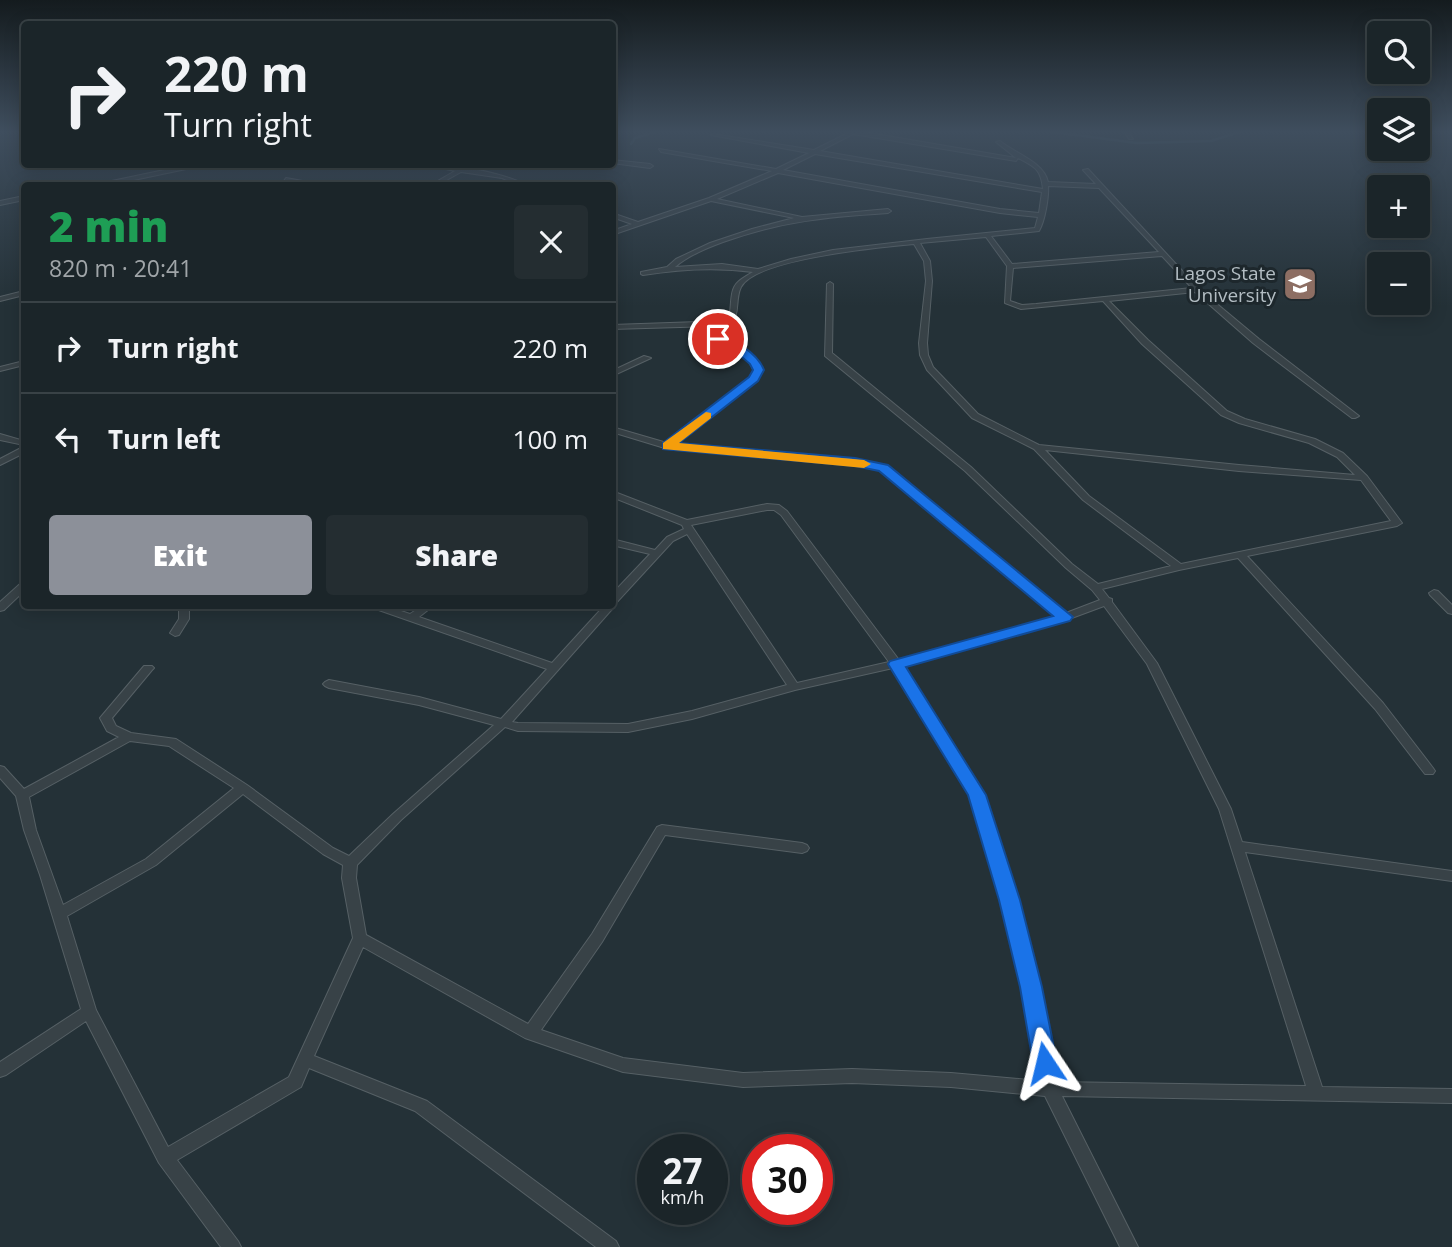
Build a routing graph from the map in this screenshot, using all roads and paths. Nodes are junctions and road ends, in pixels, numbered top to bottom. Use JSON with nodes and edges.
{"nodes":[{"id":1,"x":734,"y":189,"type":"edge"},
{"id":2,"x":873,"y":189,"type":"edge"},
{"id":3,"x":1046,"y":189,"type":"edge"},
{"id":4,"x":1104,"y":189,"type":"edge"},
{"id":5,"x":21,"y":198,"type":"edge"},
{"id":6,"x":711,"y":199,"type":"junction"},
{"id":7,"x":0,"y":202,"type":"edge"},
{"id":8,"x":888,"y":211,"type":"dead end"},
{"id":9,"x":1040,"y":215,"type":"junction"},
{"id":10,"x":616,"y":216,"type":"edge"},
{"id":11,"x":803,"y":218,"type":"junction"},
{"id":12,"x":637,"y":223,"type":"junction"},
{"id":13,"x":616,"y":231,"type":"edge"},
{"id":14,"x":988,"y":236,"type":"junction"},
{"id":15,"x":916,"y":242,"type":"junction"},
{"id":16,"x":1163,"y":254,"type":"junction"},
{"id":17,"x":1010,"y":266,"type":"junction"},
{"id":18,"x":669,"y":269,"type":"junction"},
{"id":19,"x":760,"y":271,"type":"junction"},
{"id":20,"x":643,"y":272,"type":"dead end"},
{"id":21,"x":830,"y":284,"type":"dead end"},
{"id":22,"x":1197,"y":290,"type":"junction"},
{"id":23,"x":21,"y":294,"type":"edge"},
{"id":24,"x":0,"y":299,"type":"edge"},
{"id":25,"x":1104,"y":299,"type":"junction"},
{"id":26,"x":717,"y":324,"type":"junction"},
{"id":27,"x":616,"y":327,"type":"edge"},
{"id":28,"x":647,"y":358,"type":"dead end"},
{"id":29,"x":21,"y":364,"type":"edge"},
{"id":30,"x":0,"y":369,"type":"edge"},
{"id":31,"x":616,"y":371,"type":"edge"},
{"id":32,"x":1355,"y":416,"type":"dead end"},
{"id":33,"x":616,"y":430,"type":"edge"},
{"id":34,"x":0,"y":436,"type":"edge"},
{"id":35,"x":21,"y":442,"type":"edge"},
{"id":36,"x":668,"y":446,"type":"junction"},
{"id":37,"x":1037,"y":447,"type":"junction"},
{"id":38,"x":21,"y":452,"type":"edge"},
{"id":39,"x":0,"y":462,"type":"edge"},
{"id":40,"x":1364,"y":478,"type":"junction"},
{"id":41,"x":616,"y":496,"type":"edge"},
{"id":42,"x":687,"y":526,"type":"junction"},
{"id":43,"x":616,"y":543,"type":"edge"},
{"id":44,"x":656,"y":553,"type":"junction"},
{"id":45,"x":1240,"y":554,"type":"junction"},
{"id":46,"x":1179,"y":567,"type":"junction"},
{"id":47,"x":1096,"y":588,"type":"junction"},
{"id":48,"x":21,"y":589,"type":"edge"},
{"id":49,"x":1434,"y":593,"type":"dead end"},
{"id":50,"x":616,"y":597,"type":"edge"},
{"id":51,"x":1108,"y":601,"type":"junction"},
{"id":52,"x":0,"y":608,"type":"edge"},
{"id":53,"x":184,"y":609,"type":"edge"},
{"id":54,"x":387,"y":609,"type":"edge"},
{"id":55,"x":424,"y":609,"type":"edge"},
{"id":56,"x":606,"y":609,"type":"edge"},
{"id":57,"x":1452,"y":611,"type":"edge"},
{"id":58,"x":413,"y":617,"type":"junction"},
{"id":59,"x":1065,"y":617,"type":"junction"},
{"id":60,"x":175,"y":633,"type":"dead end"},
{"id":61,"x":896,"y":664,"type":"junction"},
{"id":62,"x":148,"y":668,"type":"dead end"},
{"id":63,"x":555,"y":668,"type":"junction"},
{"id":64,"x":330,"y":684,"type":"dead end"},
{"id":65,"x":794,"y":687,"type":"junction"},
{"id":66,"x":500,"y":724,"type":"junction"},
{"id":67,"x":128,"y":737,"type":"junction"},
{"id":68,"x":0,"y":770,"type":"edge"},
{"id":69,"x":1429,"y":771,"type":"dead end"},
{"id":70,"x":243,"y":788,"type":"junction"},
{"id":71,"x":22,"y":795,"type":"junction"},
{"id":72,"x":1239,"y":846,"type":"junction"},
{"id":73,"x":802,"y":848,"type":"dead end"},
{"id":74,"x":349,"y":863,"type":"junction"},
{"id":75,"x":1452,"y":876,"type":"edge"},
{"id":76,"x":59,"y":914,"type":"junction"},
{"id":77,"x":360,"y":938,"type":"junction"},
{"id":78,"x":89,"y":1011,"type":"junction"},
{"id":79,"x":530,"y":1033,"type":"junction"},
{"id":80,"x":307,"y":1060,"type":"junction"},
{"id":81,"x":0,"y":1070,"type":"edge"},
{"id":82,"x":1050,"y":1088,"type":"junction"},
{"id":83,"x":1316,"y":1093,"type":"junction"},
{"id":84,"x":1452,"y":1096,"type":"edge"},
{"id":85,"x":166,"y":1158,"type":"junction"},
{"id":86,"x":232,"y":1247,"type":"edge"},
{"id":87,"x":610,"y":1247,"type":"edge"},
{"id":88,"x":1129,"y":1247,"type":"edge"}],
"edges":[{"from":1,"to":6,"type":"street"},
{"from":2,"to":9,"type":"street"},
{"from":3,"to":9,"type":"street"},
{"from":4,"to":16,"type":"street"},
{"from":5,"to":7,"type":"street"},
{"from":6,"to":11,"type":"street"},
{"from":6,"to":12,"type":"street"},
{"from":8,"to":11,"type":"street"},
{"from":9,"to":14,"type":"street"},
{"from":10,"to":12,"type":"street"},
{"from":11,"to":18,"type":"street"},
{"from":12,"to":13,"type":"street"},
{"from":14,"to":15,"type":"street"},
{"from":14,"to":17,"type":"street"},
{"from":15,"to":19,"type":"street"},
{"from":15,"to":37,"type":"street"},
{"from":16,"to":17,"type":"street"},
{"from":16,"to":22,"type":"street"},
{"from":17,"to":25,"type":"street"},
{"from":18,"to":19,"type":"street"},
{"from":18,"to":20,"type":"street"},
{"from":19,"to":26,"type":"street"},
{"from":21,"to":47,"type":"street"},
{"from":22,"to":25,"type":"street"},
{"from":22,"to":32,"type":"street"},
{"from":23,"to":24,"type":"street"},
{"from":25,"to":40,"type":"street"},
{"from":26,"to":27,"type":"street"},
{"from":26,"to":36,"type":"street"},
{"from":28,"to":31,"type":"street"},
{"from":29,"to":30,"type":"street"},
{"from":33,"to":36,"type":"street"},
{"from":34,"to":35,"type":"street"},
{"from":36,"to":59,"type":"street"},
{"from":37,"to":40,"type":"street"},
{"from":37,"to":46,"type":"street"},
{"from":38,"to":39,"type":"street"},
{"from":40,"to":45,"type":"street"},
{"from":41,"to":42,"type":"street"},
{"from":42,"to":44,"type":"street"},
{"from":42,"to":61,"type":"street"},
{"from":42,"to":65,"type":"street"},
{"from":43,"to":44,"type":"street"},
{"from":44,"to":50,"type":"street"},
{"from":45,"to":46,"type":"street"},
{"from":45,"to":69,"type":"street"},
{"from":46,"to":47,"type":"street"},
{"from":47,"to":51,"type":"street"},
{"from":48,"to":52,"type":"street"},
{"from":49,"to":57,"type":"street"},
{"from":51,"to":59,"type":"street"},
{"from":51,"to":72,"type":"street"},
{"from":53,"to":60,"type":"street"},
{"from":54,"to":58,"type":"street"},
{"from":55,"to":58,"type":"street"},
{"from":56,"to":63,"type":"street"},
{"from":58,"to":63,"type":"street"},
{"from":59,"to":61,"type":"street"},
{"from":61,"to":65,"type":"street"},
{"from":61,"to":82,"type":"street"},
{"from":62,"to":67,"type":"street"},
{"from":63,"to":66,"type":"street"},
{"from":64,"to":66,"type":"street"},
{"from":65,"to":66,"type":"street"},
{"from":66,"to":74,"type":"street"},
{"from":67,"to":70,"type":"street"},
{"from":67,"to":71,"type":"street"},
{"from":68,"to":71,"type":"street"},
{"from":70,"to":74,"type":"street"},
{"from":70,"to":76,"type":"street"},
{"from":71,"to":76,"type":"street"},
{"from":72,"to":75,"type":"street"},
{"from":72,"to":83,"type":"street"},
{"from":73,"to":79,"type":"street"},
{"from":74,"to":77,"type":"street"},
{"from":76,"to":78,"type":"street"},
{"from":77,"to":79,"type":"street"},
{"from":77,"to":80,"type":"street"},
{"from":78,"to":81,"type":"street"},
{"from":78,"to":85,"type":"street"},
{"from":79,"to":82,"type":"street"},
{"from":80,"to":85,"type":"street"},
{"from":80,"to":87,"type":"street"},
{"from":82,"to":83,"type":"street"},
{"from":82,"to":88,"type":"street"},
{"from":83,"to":84,"type":"street"},
{"from":85,"to":86,"type":"street"}]}
